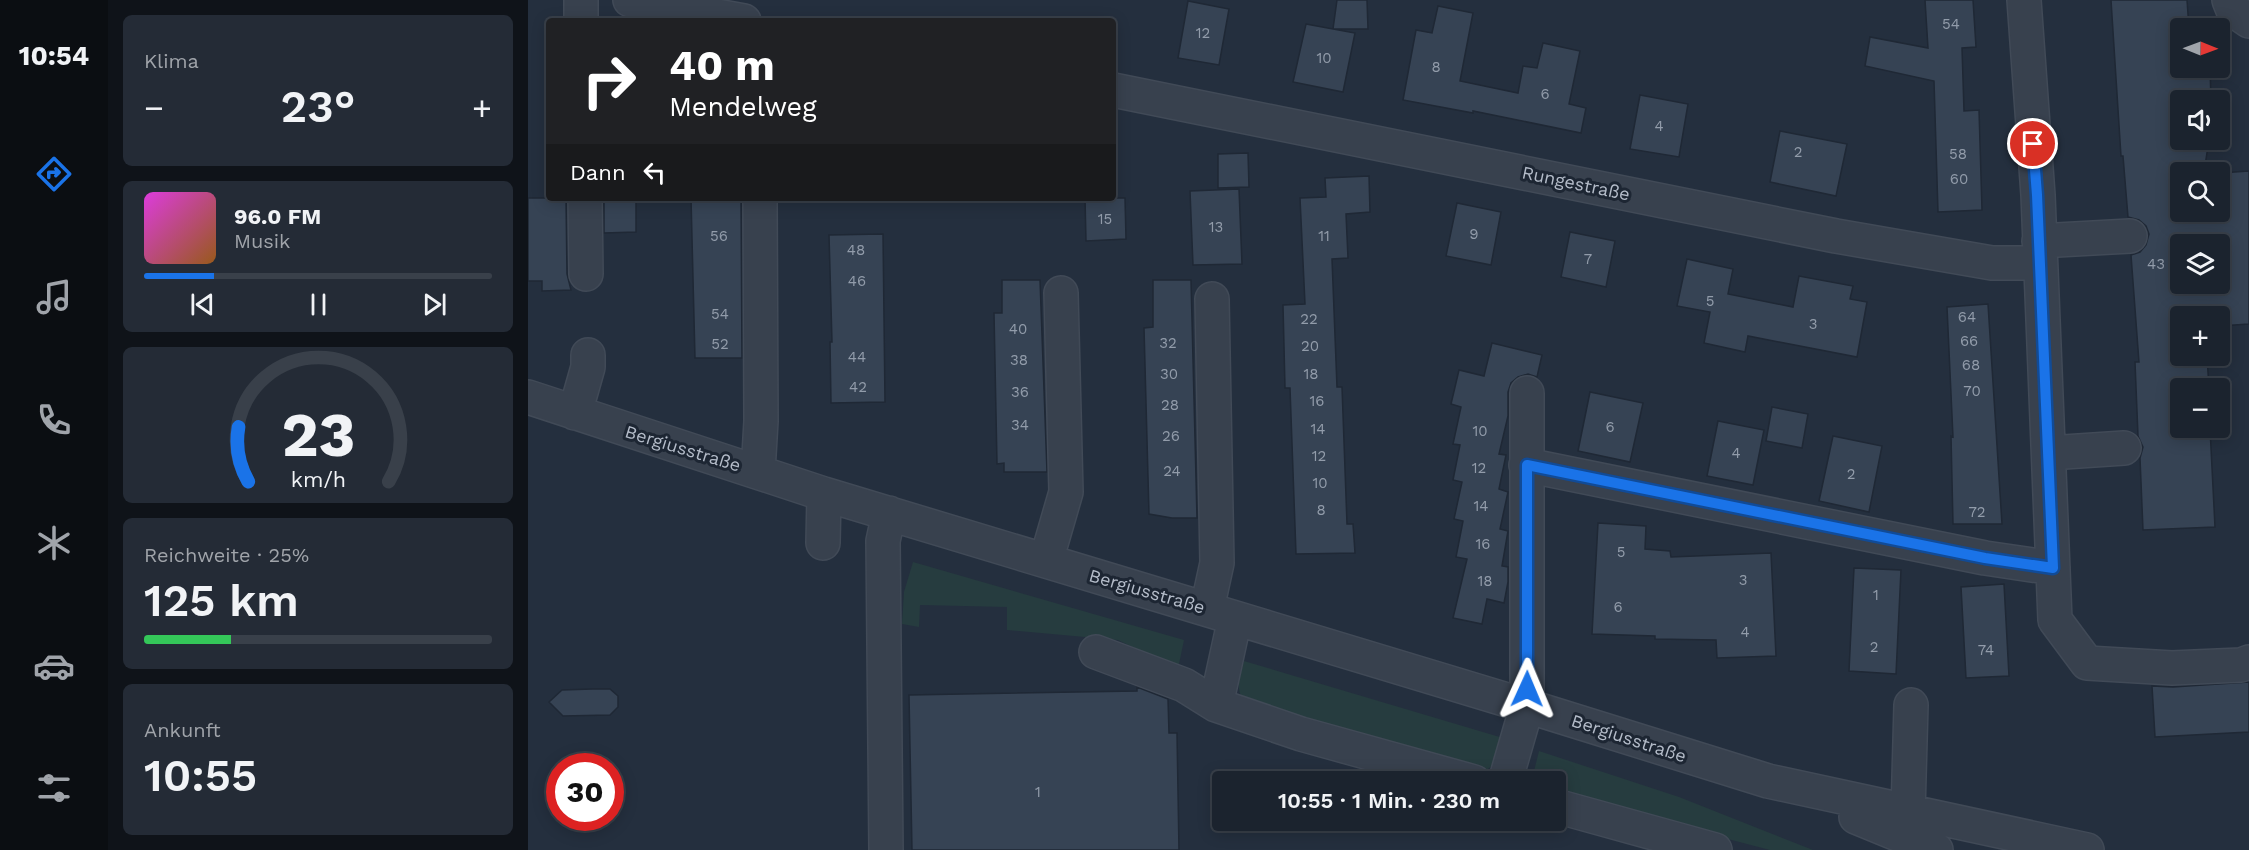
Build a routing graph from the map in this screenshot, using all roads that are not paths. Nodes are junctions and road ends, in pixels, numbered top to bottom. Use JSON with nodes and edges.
{"nodes":[{"id":1,"x":581,"y":0,"type":"edge"},
{"id":2,"x":630,"y":0,"type":"edge"},
{"id":3,"x":2024,"y":0,"type":"edge"},
{"id":4,"x":2229,"y":0,"type":"edge"},
{"id":5,"x":581,"y":18,"type":"edge"},
{"id":6,"x":728,"y":18,"type":"edge"},
{"id":7,"x":2249,"y":21,"type":"edge"},
{"id":8,"x":1116,"y":91,"type":"edge"},
{"id":9,"x":585,"y":201,"type":"edge"},
{"id":10,"x":760,"y":201,"type":"edge"},
{"id":11,"x":2130,"y":236,"type":"dead end"},
{"id":12,"x":2039,"y":252,"type":"junction"},
{"id":13,"x":586,"y":274,"type":"dead end"},
{"id":14,"x":1061,"y":293,"type":"dead end"},
{"id":15,"x":1212,"y":299,"type":"dead end"},
{"id":16,"x":588,"y":355,"type":"dead end"},
{"id":17,"x":1527,"y":393,"type":"dead end"},
{"id":18,"x":528,"y":397,"type":"edge"},
{"id":19,"x":575,"y":413,"type":"junction"},
{"id":20,"x":2124,"y":448,"type":"dead end"},
{"id":21,"x":2049,"y":453,"type":"junction"},
{"id":22,"x":1527,"y":465,"type":"junction"},
{"id":23,"x":758,"y":472,"type":"junction"},
{"id":24,"x":824,"y":494,"type":"junction"},
{"id":25,"x":889,"y":513,"type":"junction"},
{"id":26,"x":823,"y":543,"type":"dead end"},
{"id":27,"x":1046,"y":561,"type":"junction"},
{"id":28,"x":2053,"y":568,"type":"junction"},
{"id":29,"x":1221,"y":613,"type":"junction"},
{"id":30,"x":1096,"y":652,"type":"dead end"},
{"id":31,"x":2249,"y":662,"type":"edge"},
{"id":32,"x":1216,"y":705,"type":"junction"},
{"id":33,"x":1911,"y":705,"type":"dead end"},
{"id":34,"x":1527,"y":706,"type":"junction"},
{"id":35,"x":1434,"y":771,"type":"edge"},
{"id":36,"x":1508,"y":771,"type":"edge"},
{"id":37,"x":1768,"y":781,"type":"junction"},
{"id":38,"x":1566,"y":809,"type":"edge"},
{"id":39,"x":1908,"y":813,"type":"junction"},
{"id":40,"x":886,"y":850,"type":"edge"},
{"id":41,"x":1715,"y":850,"type":"edge"},
{"id":42,"x":1935,"y":850,"type":"edge"},
{"id":43,"x":2087,"y":850,"type":"edge"}],
"edges":[{"from":1,"to":5,"type":"street"},
{"from":2,"to":6,"type":"street"},
{"from":3,"to":12,"type":"street"},
{"from":4,"to":7,"type":"street"},
{"from":8,"to":12,"type":"street","name":"Rungestraße"},
{"from":9,"to":13,"type":"street"},
{"from":10,"to":23,"type":"street"},
{"from":11,"to":12,"type":"street","name":"Rungestraße"},
{"from":12,"to":21,"type":"street"},
{"from":14,"to":27,"type":"street"},
{"from":15,"to":29,"type":"street"},
{"from":16,"to":19,"type":"street"},
{"from":17,"to":22,"type":"street"},
{"from":18,"to":19,"type":"street","name":"Bergiusstraße"},
{"from":19,"to":23,"type":"street","name":"Bergiusstraße"},
{"from":20,"to":21,"type":"street"},
{"from":21,"to":28,"type":"street"},
{"from":22,"to":28,"type":"street"},
{"from":22,"to":34,"type":"street"},
{"from":23,"to":24,"type":"street","name":"Bergiusstraße"},
{"from":24,"to":25,"type":"street","name":"Bergiusstraße"},
{"from":24,"to":26,"type":"street"},
{"from":25,"to":27,"type":"street","name":"Bergiusstraße"},
{"from":25,"to":40,"type":"street"},
{"from":27,"to":29,"type":"street","name":"Bergiusstraße"},
{"from":28,"to":31,"type":"street"},
{"from":29,"to":32,"type":"street"},
{"from":29,"to":34,"type":"street","name":"Bergiusstraße"},
{"from":30,"to":32,"type":"street"},
{"from":32,"to":35,"type":"street"},
{"from":33,"to":39,"type":"street"},
{"from":34,"to":36,"type":"street"},
{"from":34,"to":37,"type":"street","name":"Bergiusstraße"},
{"from":37,"to":39,"type":"street","name":"Bergiusstraße"},
{"from":37,"to":42,"type":"street","name":"Bergiusstraße"},
{"from":38,"to":41,"type":"street"},
{"from":39,"to":43,"type":"street","name":"Bergiusstraße"}]}
